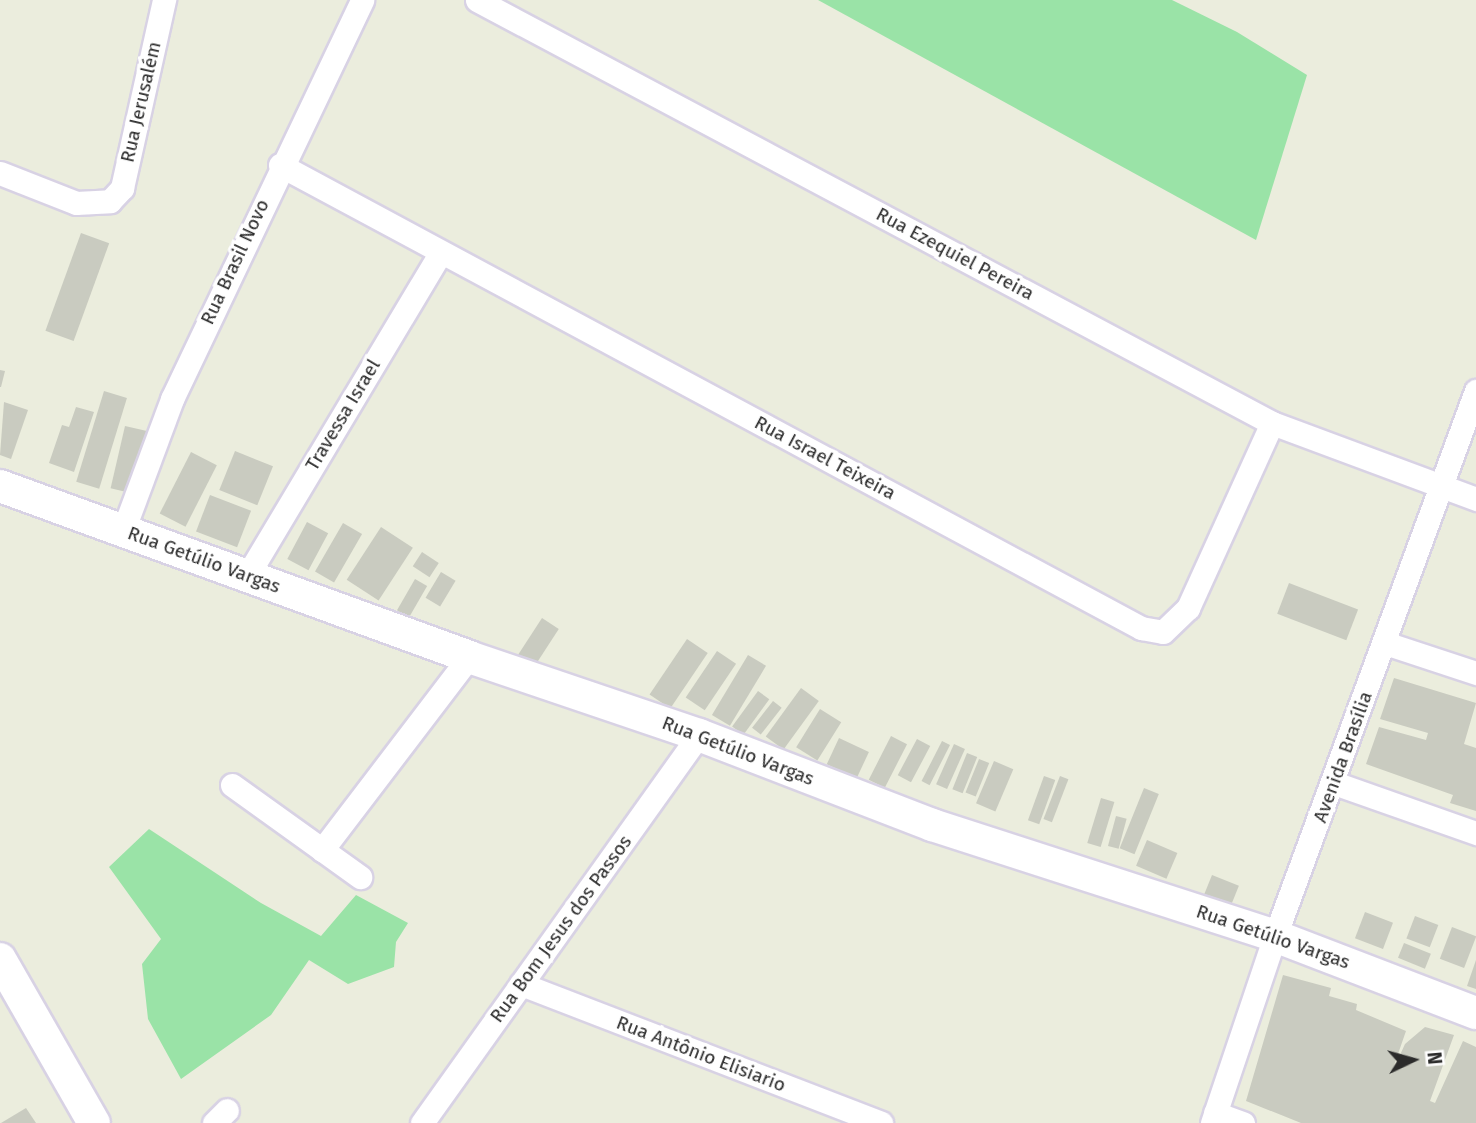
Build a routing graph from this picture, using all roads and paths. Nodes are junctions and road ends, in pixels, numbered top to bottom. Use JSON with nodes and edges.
{"nodes":[{"id":1,"x":164,"y":0,"type":"edge"},
{"id":2,"x":362,"y":0,"type":"edge"},
{"id":3,"x":477,"y":0,"type":"edge"},
{"id":4,"x":280,"y":165,"type":"junction"},
{"id":5,"x":0,"y":173,"type":"edge"},
{"id":6,"x":439,"y":255,"type":"junction"},
{"id":7,"x":1476,"y":391,"type":"edge"},
{"id":8,"x":1272,"y":423,"type":"junction"},
{"id":9,"x":0,"y":485,"type":"edge"},
{"id":10,"x":1443,"y":487,"type":"junction"},
{"id":11,"x":1476,"y":499,"type":"edge"},
{"id":12,"x":123,"y":530,"type":"junction"},
{"id":13,"x":247,"y":576,"type":"junction"},
{"id":14,"x":1385,"y":643,"type":"junction"},
{"id":15,"x":469,"y":657,"type":"junction"},
{"id":16,"x":1476,"y":673,"type":"edge"},
{"id":17,"x":699,"y":735,"type":"junction"},
{"id":18,"x":1334,"y":783,"type":"junction"},
{"id":19,"x":232,"y":785,"type":"dead end"},
{"id":20,"x":1476,"y":833,"type":"edge"},
{"id":21,"x":322,"y":850,"type":"junction"},
{"id":22,"x":360,"y":877,"type":"dead end"},
{"id":23,"x":1276,"y":936,"type":"junction"},
{"id":24,"x":0,"y":959,"type":"edge"},
{"id":25,"x":522,"y":984,"type":"junction"},
{"id":26,"x":1476,"y":1013,"type":"edge"},
{"id":27,"x":1214,"y":1118,"type":"edge"},
{"id":28,"x":94,"y":1123,"type":"edge"},
{"id":29,"x":422,"y":1123,"type":"edge"},
{"id":30,"x":881,"y":1123,"type":"edge"},
{"id":31,"x":1243,"y":1123,"type":"edge"}],
"edges":[{"from":1,"to":5,"type":"street","name":"Rua Jerusalém"},
{"from":2,"to":4,"type":"street","name":"Rua Brasil Novo"},
{"from":3,"to":8,"type":"street","name":"Rua Ezequiel Pereira"},
{"from":4,"to":6,"type":"street","name":"Rua Israel Teixeira"},
{"from":4,"to":12,"type":"street","name":"Rua Brasil Novo"},
{"from":6,"to":8,"type":"street","name":"Rua Israel Teixeira"},
{"from":6,"to":13,"type":"street","name":"Travessa Israel"},
{"from":7,"to":10,"type":"street","name":"Avenida Brasília"},
{"from":8,"to":10,"type":"street","name":"Rua Ezequiel Pereira"},
{"from":9,"to":12,"type":"street","name":"Rua Getúlio Vargas"},
{"from":10,"to":11,"type":"street","name":"Rua Ezequiel Pereira"},
{"from":10,"to":14,"type":"street","name":"Avenida Brasília"},
{"from":12,"to":13,"type":"street","name":"Rua Getúlio Vargas"},
{"from":13,"to":15,"type":"street","name":"Rua Getúlio Vargas"},
{"from":14,"to":16,"type":"street"},
{"from":14,"to":18,"type":"street","name":"Avenida Brasília"},
{"from":15,"to":17,"type":"street","name":"Rua Getúlio Vargas"},
{"from":15,"to":21,"type":"street"},
{"from":17,"to":23,"type":"street","name":"Rua Getúlio Vargas"},
{"from":17,"to":25,"type":"street","name":"Rua Bom Jesus dos Passos"},
{"from":18,"to":20,"type":"street"},
{"from":18,"to":23,"type":"street","name":"Avenida Brasília"},
{"from":19,"to":21,"type":"street"},
{"from":21,"to":22,"type":"street"},
{"from":23,"to":26,"type":"street","name":"Rua Getúlio Vargas"},
{"from":23,"to":27,"type":"street","name":"Avenida Brasília"},
{"from":24,"to":28,"type":"street"},
{"from":25,"to":29,"type":"street","name":"Rua Bom Jesus dos Passos"},
{"from":25,"to":30,"type":"street","name":"Rua Antônio Elisiario"},
{"from":27,"to":31,"type":"street"}]}
